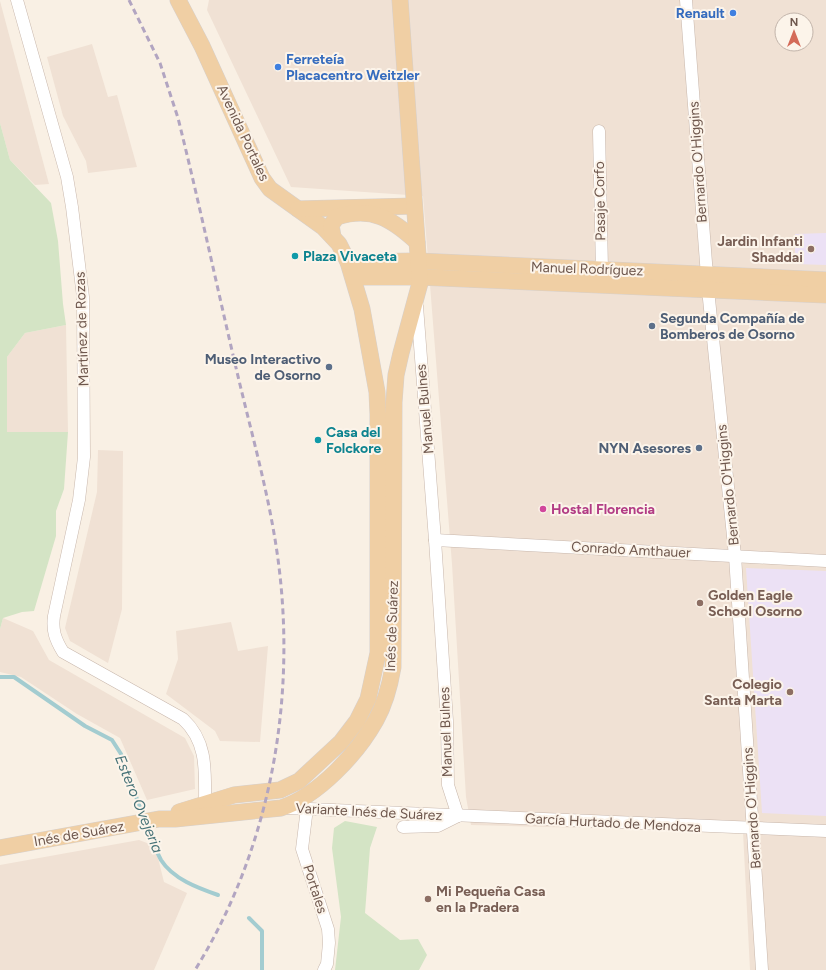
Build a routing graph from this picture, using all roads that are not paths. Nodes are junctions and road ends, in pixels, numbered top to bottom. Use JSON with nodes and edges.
{"nodes":[{"id":1,"x":17,"y":0,"type":"edge"},
{"id":2,"x":178,"y":0,"type":"edge"},
{"id":3,"x":400,"y":0,"type":"edge"},
{"id":4,"x":686,"y":0,"type":"edge"},
{"id":5,"x":599,"y":131,"type":"dead end"},
{"id":6,"x":414,"y":206,"type":"junction"},
{"id":7,"x":298,"y":209,"type":"junction"},
{"id":8,"x":333,"y":237,"type":"junction"},
{"id":9,"x":416,"y":242,"type":"junction"},
{"id":10,"x":348,"y":262,"type":"junction"},
{"id":11,"x":419,"y":269,"type":"junction"},
{"id":12,"x":602,"y":270,"type":"junction"},
{"id":13,"x":353,"y":277,"type":"junction"},
{"id":14,"x":826,"y":280,"type":"edge"},
{"id":15,"x":708,"y":282,"type":"junction"},
{"id":16,"x":826,"y":295,"type":"edge"},
{"id":17,"x":416,"y":300,"type":"junction"},
{"id":18,"x":362,"y":309,"type":"joint"},
{"id":19,"x":435,"y":540,"type":"junction"},
{"id":20,"x":735,"y":556,"type":"junction"},
{"id":21,"x":826,"y":561,"type":"edge"},
{"id":22,"x":386,"y":580,"type":"junction"},
{"id":23,"x":205,"y":804,"type":"junction"},
{"id":24,"x":280,"y":808,"type":"junction"},
{"id":25,"x":307,"y":808,"type":"junction"},
{"id":26,"x":458,"y":816,"type":"junction"},
{"id":27,"x":159,"y":819,"type":"junction"},
{"id":28,"x":403,"y":827,"type":"dead end"},
{"id":29,"x":754,"y":829,"type":"junction"},
{"id":30,"x":826,"y":831,"type":"edge"},
{"id":31,"x":0,"y":848,"type":"edge"},
{"id":32,"x":324,"y":970,"type":"edge"},
{"id":33,"x":762,"y":970,"type":"edge"}],
"edges":[{"from":1,"to":23,"type":"street","name":"Martínez de Rozas"},
{"from":2,"to":7,"type":"main road","name":"Avenida Portales"},
{"from":3,"to":6,"type":"main road","name":"Manuel Bulnes"},
{"from":4,"to":15,"type":"street","name":"Bernardo O'Higgins"},
{"from":5,"to":12,"type":"street","name":"Pasaje Corfo"},
{"from":6,"to":7,"type":"main road"},
{"from":6,"to":9,"type":"main road","name":"Manuel Bulnes"},
{"from":7,"to":8,"type":"main road","name":"Avenida Portales"},
{"from":8,"to":9,"type":"main road"},
{"from":8,"to":10,"type":"main road","name":"Avenida Portales"},
{"from":9,"to":11,"type":"main road","name":"Manuel Bulnes"},
{"from":10,"to":11,"type":"main road","name":"Manuel Rodríguez"},
{"from":10,"to":13,"type":"main road","name":"Avenida Portales"},
{"from":11,"to":12,"type":"main road","name":"Manuel Rodríguez"},
{"from":11,"to":13,"type":"main road","name":"Manuel Rodríguez"},
{"from":11,"to":15,"type":"main road","name":"Manuel Rodríguez"},
{"from":11,"to":17,"type":"main road","name":"Manuel Bulnes"},
{"from":12,"to":15,"type":"main road","name":"Manuel Rodríguez"},
{"from":13,"to":18,"type":"main road","name":"Avenida Portales"},
{"from":14,"to":15,"type":"main road","name":"Manuel Rodríguez"},
{"from":15,"to":16,"type":"main road","name":"Manuel Rodríguez"},
{"from":15,"to":20,"type":"street","name":"Bernardo O'Higgins"},
{"from":17,"to":19,"type":"street","name":"Manuel Bulnes"},
{"from":17,"to":22,"type":"main road","name":"Inés de Suárez"},
{"from":18,"to":22,"type":"main road","name":"Inés de Suárez"},
{"from":19,"to":20,"type":"street","name":"Conrado Amthauer"},
{"from":19,"to":26,"type":"street","name":"Manuel Bulnes"},
{"from":20,"to":21,"type":"street","name":"Conrado Amthauer"},
{"from":20,"to":29,"type":"street","name":"Bernardo O'Higgins"},
{"from":22,"to":23,"type":"main road","name":"Inés de Suárez"},
{"from":22,"to":24,"type":"main road","name":"Inés de Suárez"},
{"from":23,"to":27,"type":"main road","name":"Inés de Suárez"},
{"from":24,"to":25,"type":"street","name":"Variante Inés de Suárez"},
{"from":24,"to":27,"type":"main road","name":"Inés de Suárez"},
{"from":25,"to":26,"type":"street","name":"Variante Inés de Suárez"},
{"from":25,"to":32,"type":"street","name":"Portales"},
{"from":26,"to":28,"type":"street","name":"García Hurtado de Mendoza"},
{"from":26,"to":29,"type":"street","name":"García Hurtado de Mendoza"},
{"from":27,"to":31,"type":"main road","name":"Inés de Suárez"},
{"from":29,"to":30,"type":"street","name":"García Hurtado de Mendoza"},
{"from":29,"to":33,"type":"street","name":"Bernardo O'Higgins"}]}
